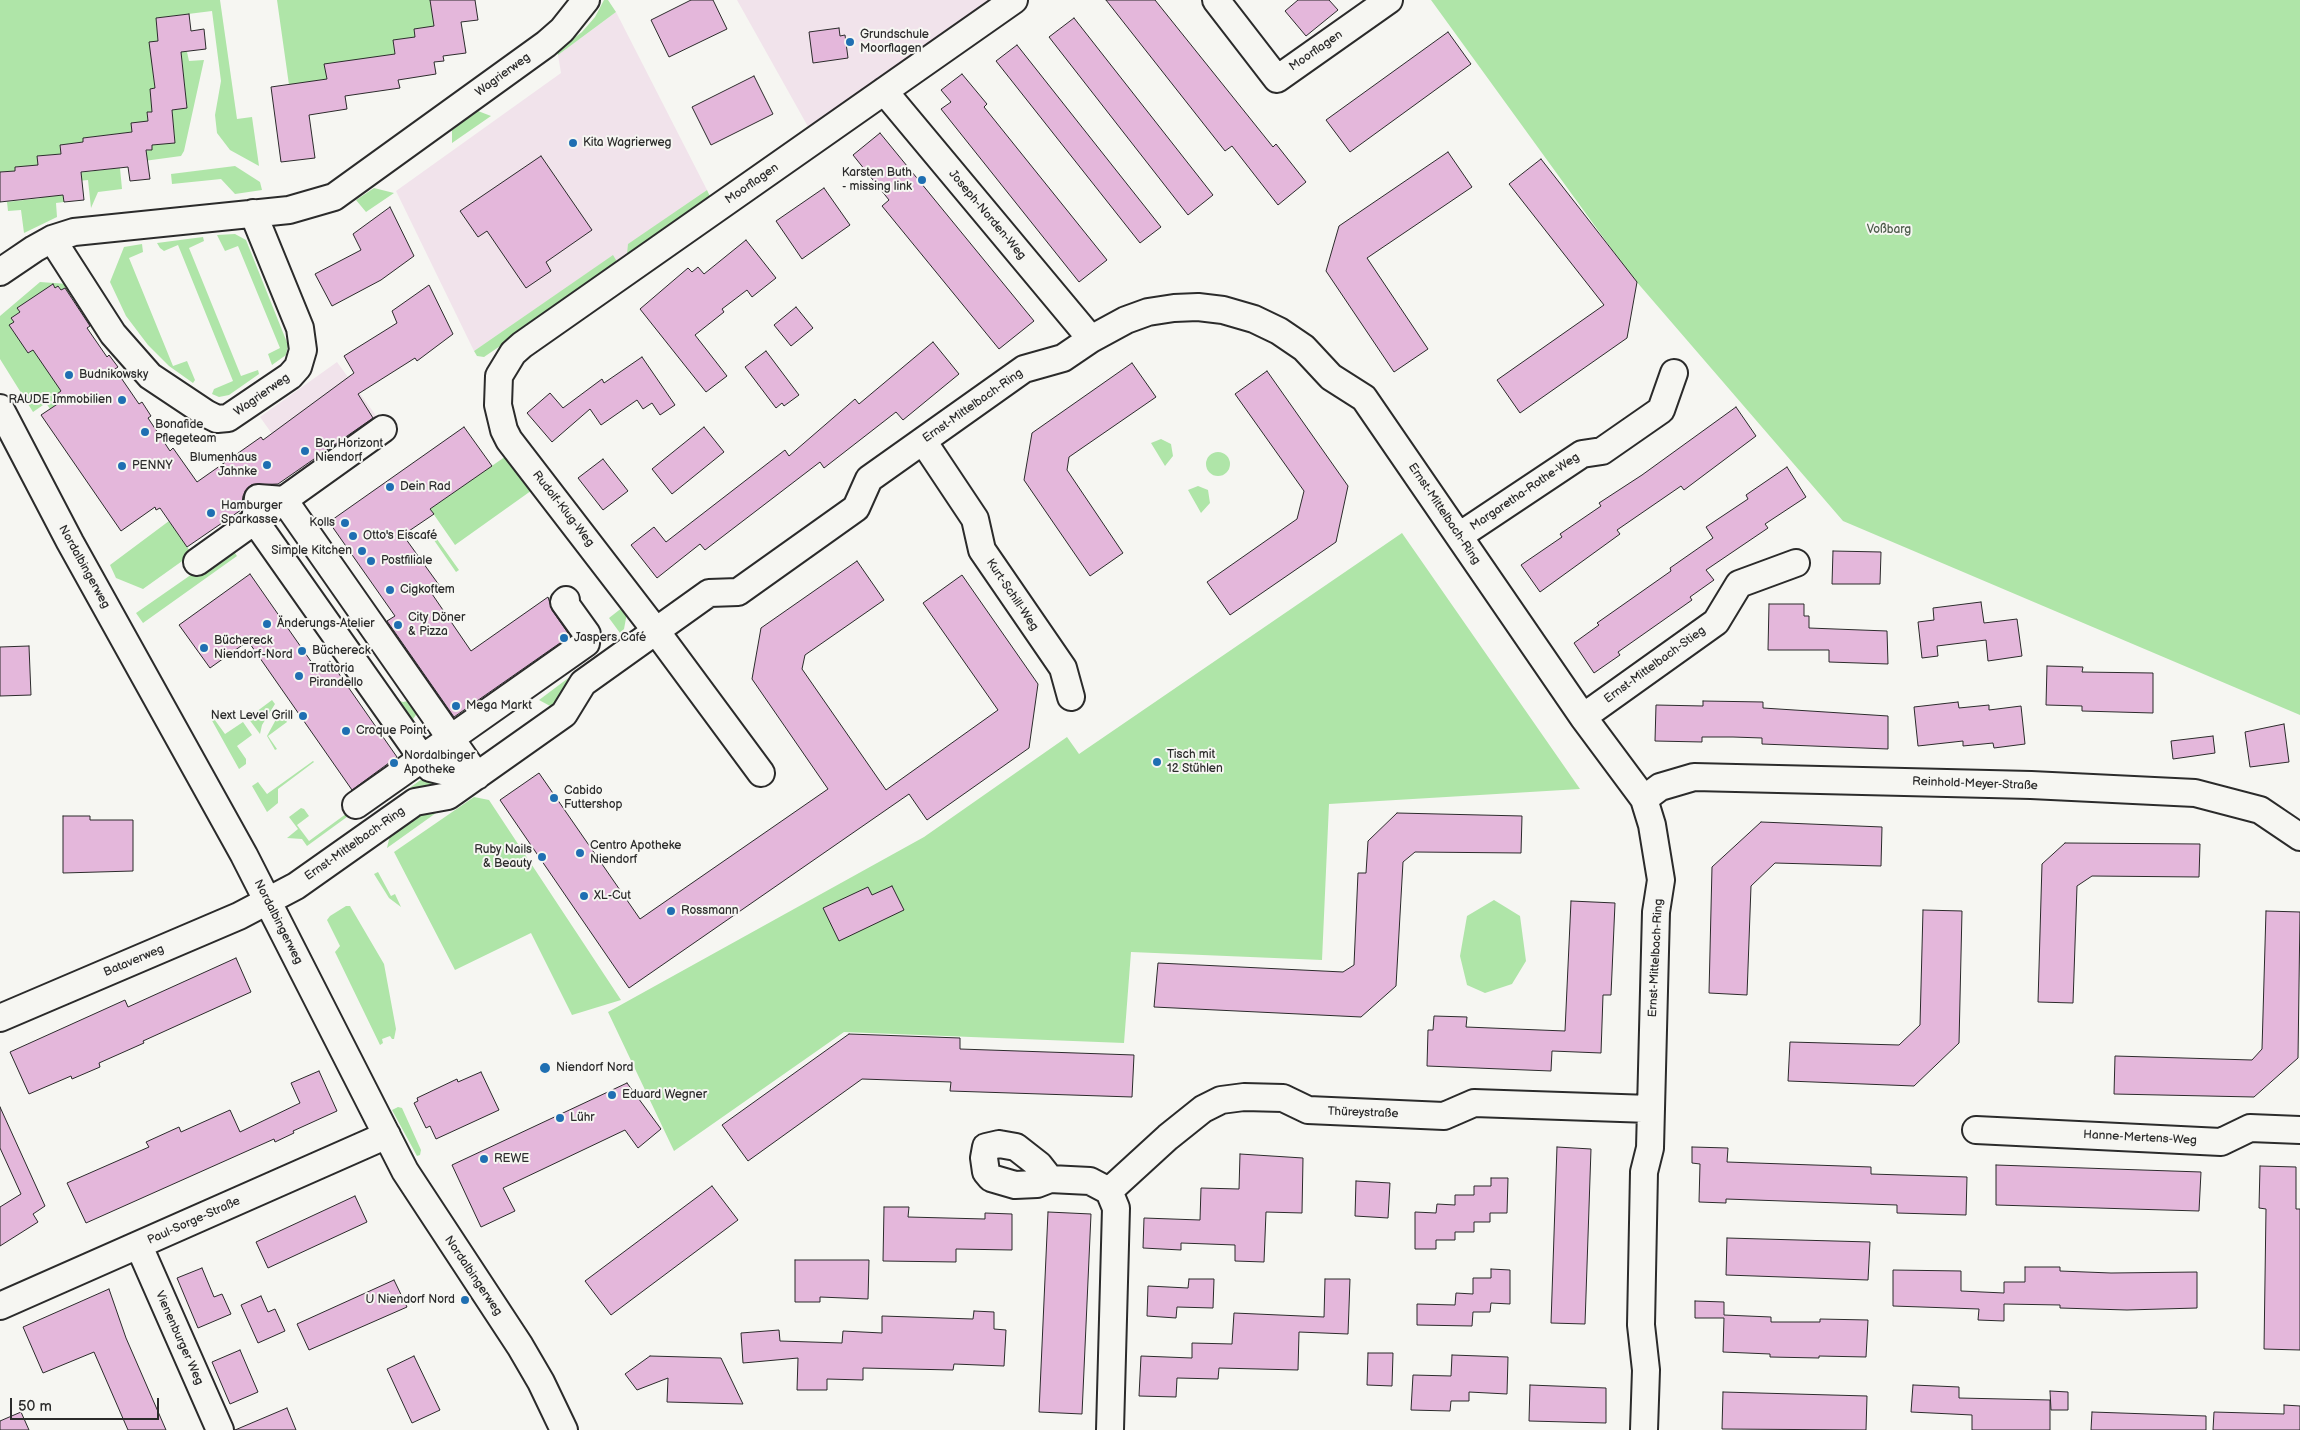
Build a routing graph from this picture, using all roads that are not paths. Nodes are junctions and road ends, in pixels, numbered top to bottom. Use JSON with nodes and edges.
{"nodes":[{"id":1,"x":586,"y":0,"type":"edge"},
{"id":2,"x":1014,"y":0,"type":"edge"},
{"id":3,"x":1216,"y":0,"type":"edge"},
{"id":4,"x":1388,"y":0,"type":"edge"},
{"id":5,"x":891,"y":99,"type":"junction"},
{"id":6,"x":252,"y":213,"type":"junction"},
{"id":7,"x":52,"y":239,"type":"junction"},
{"id":8,"x":0,"y":272,"type":"edge"},
{"id":9,"x":1091,"y":338,"type":"junction"},
{"id":10,"x":1674,"y":373,"type":"dead end"},
{"id":11,"x":500,"y":376,"type":"joint"},
{"id":12,"x":0,"y":408,"type":"edge"},
{"id":13,"x":383,"y":429,"type":"dead end"},
{"id":14,"x":923,"y":441,"type":"junction"},
{"id":15,"x":284,"y":500,"type":"junction"},
{"id":16,"x":254,"y":521,"type":"junction"},
{"id":17,"x":1459,"y":536,"type":"junction"},
{"id":18,"x":197,"y":562,"type":"dead end"},
{"id":19,"x":1796,"y":563,"type":"dead end"},
{"id":20,"x":567,"y":611,"type":"dead end"},
{"id":21,"x":656,"y":631,"type":"junction"},
{"id":22,"x":1072,"y":697,"type":"dead end"},
{"id":23,"x":1583,"y":717,"type":"junction"},
{"id":24,"x":450,"y":739,"type":"junction"},
{"id":25,"x":422,"y":758,"type":"junction"},
{"id":26,"x":761,"y":773,"type":"dead end"},
{"id":27,"x":465,"y":775,"type":"junction"},
{"id":28,"x":1644,"y":798,"type":"junction"},
{"id":29,"x":356,"y":805,"type":"dead end"},
{"id":30,"x":2300,"y":837,"type":"edge"},
{"id":31,"x":267,"y":901,"type":"junction"},
{"id":32,"x":0,"y":1018,"type":"edge"},
{"id":33,"x":1650,"y":1109,"type":"junction"},
{"id":34,"x":1976,"y":1130,"type":"dead end"},
{"id":35,"x":2300,"y":1130,"type":"edge"},
{"id":36,"x":387,"y":1135,"type":"junction"},
{"id":37,"x":1050,"y":1179,"type":"dead end"},
{"id":38,"x":1109,"y":1192,"type":"junction"},
{"id":39,"x":139,"y":1246,"type":"junction"},
{"id":40,"x":0,"y":1306,"type":"edge"},
{"id":41,"x":220,"y":1430,"type":"edge"},
{"id":42,"x":564,"y":1430,"type":"edge"},
{"id":43,"x":1110,"y":1430,"type":"edge"},
{"id":44,"x":1644,"y":1430,"type":"edge"}],
"edges":[{"from":1,"to":6,"type":"street","name":"Wagrierweg"},
{"from":2,"to":5,"type":"street","name":"Moorflagen"},
{"from":3,"to":4,"type":"street","name":"Moorflagen"},
{"from":5,"to":9,"type":"street","name":"Joseph-Norden-Weg"},
{"from":5,"to":11,"type":"street","name":"Moorflagen"},
{"from":6,"to":7,"type":"street","name":"Wagrierweg"},
{"from":6,"to":7,"type":"street","name":"Wagrierweg"},
{"from":7,"to":8,"type":"street","name":"Wagrierweg"},
{"from":9,"to":14,"type":"street","name":"Ernst-Mittelbach-Ring"},
{"from":9,"to":17,"type":"street","name":"Ernst-Mittelbach-Ring"},
{"from":10,"to":17,"type":"street","name":"Margaretha-Rothe-Weg"},
{"from":11,"to":21,"type":"street","name":"Rudolf-Klug-Weg"},
{"from":12,"to":31,"type":"street","name":"Nordalbingerweg"},
{"from":13,"to":15,"type":"street"},
{"from":14,"to":21,"type":"street","name":"Ernst-Mittelbach-Ring"},
{"from":14,"to":22,"type":"street","name":"Kurt-Schill-Weg"},
{"from":15,"to":16,"type":"street"},
{"from":15,"to":24,"type":"street"},
{"from":16,"to":18,"type":"street"},
{"from":16,"to":25,"type":"street"},
{"from":17,"to":23,"type":"street","name":"Ernst-Mittelbach-Ring"},
{"from":19,"to":23,"type":"street","name":"Ernst-Mittelbach-Stieg"},
{"from":20,"to":24,"type":"street"},
{"from":21,"to":26,"type":"street"},
{"from":21,"to":27,"type":"street","name":"Ernst-Mittelbach-Ring"},
{"from":23,"to":28,"type":"street","name":"Ernst-Mittelbach-Ring"},
{"from":24,"to":25,"type":"street"},
{"from":24,"to":27,"type":"street"},
{"from":25,"to":27,"type":"street"},
{"from":25,"to":29,"type":"street"},
{"from":27,"to":31,"type":"street","name":"Ernst-Mittelbach-Ring"},
{"from":28,"to":30,"type":"street","name":"Reinhold-Meyer-Straße"},
{"from":28,"to":33,"type":"street","name":"Ernst-Mittelbach-Ring"},
{"from":31,"to":32,"type":"street","name":"Bataverweg"},
{"from":31,"to":36,"type":"street","name":"Nordalbingerweg"},
{"from":33,"to":38,"type":"street","name":"Thüreystraße"},
{"from":33,"to":44,"type":"street","name":"Ernst-Mittelbach-Ring"},
{"from":34,"to":35,"type":"street","name":"Hanne-Mertens-Weg"},
{"from":36,"to":39,"type":"street","name":"Paul-Sorge-Straße"},
{"from":36,"to":42,"type":"street","name":"Nordalbingerweg"},
{"from":37,"to":38,"type":"street"},
{"from":38,"to":43,"type":"street"},
{"from":39,"to":40,"type":"street","name":"Paul-Sorge-Straße"},
{"from":39,"to":41,"type":"street","name":"Vienenburger Weg"}]}
